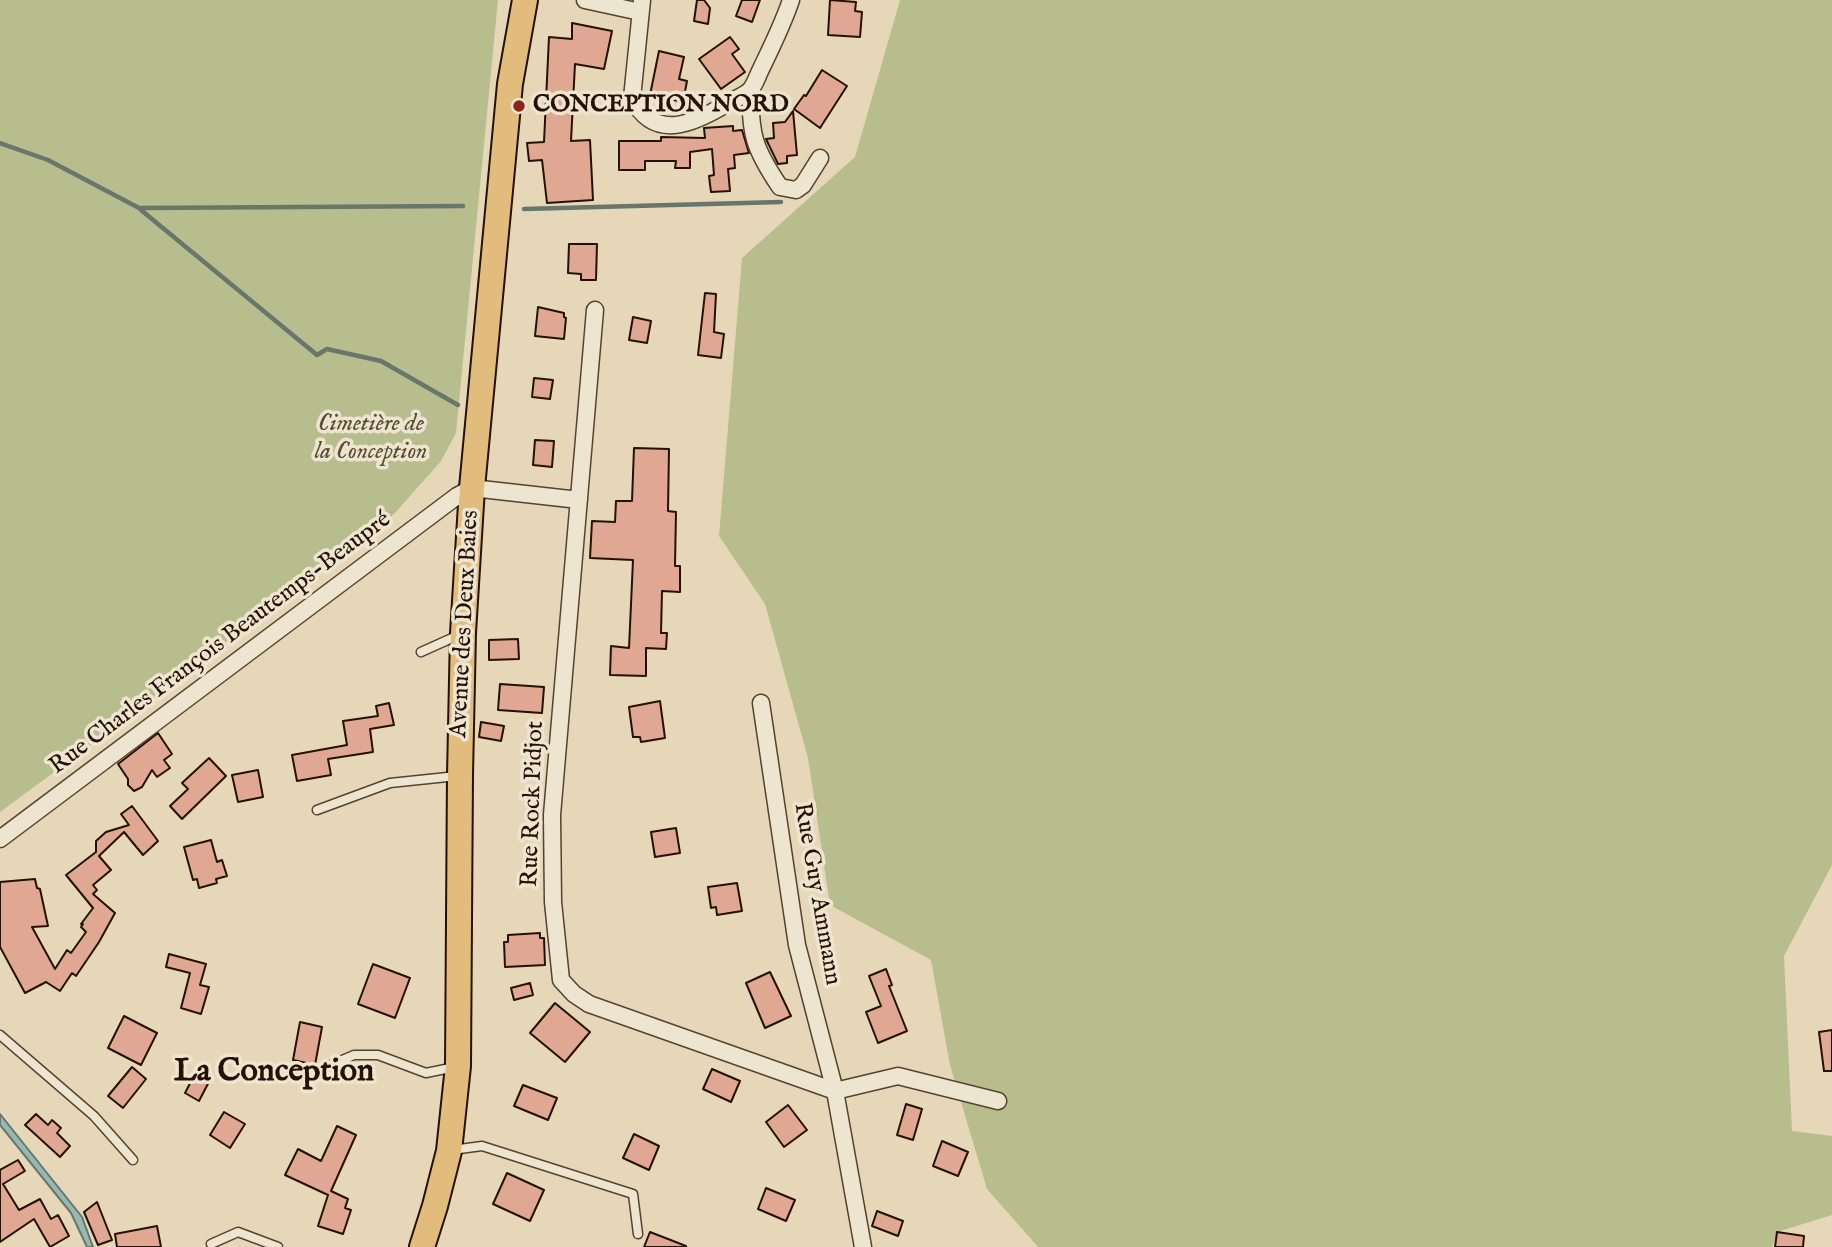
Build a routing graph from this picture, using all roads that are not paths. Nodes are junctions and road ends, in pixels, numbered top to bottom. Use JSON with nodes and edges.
{"nodes":[{"id":1,"x":525,"y":0,"type":"edge"},
{"id":2,"x":585,"y":0,"type":"edge"},
{"id":3,"x":792,"y":0,"type":"edge"},
{"id":4,"x":641,"y":6,"type":"edge"},
{"id":5,"x":751,"y":89,"type":"junction"},
{"id":6,"x":820,"y":158,"type":"dead end"},
{"id":7,"x":595,"y":310,"type":"dead end"},
{"id":8,"x":472,"y":488,"type":"junction"},
{"id":9,"x":579,"y":500,"type":"junction"},
{"id":10,"x":463,"y":633,"type":"junction"},
{"id":11,"x":421,"y":652,"type":"dead end"},
{"id":12,"x":761,"y":703,"type":"dead end"},
{"id":13,"x":460,"y":775,"type":"junction"},
{"id":14,"x":317,"y":810,"type":"dead end"},
{"id":15,"x":0,"y":839,"type":"edge"},
{"id":16,"x":0,"y":1035,"type":"edge"},
{"id":17,"x":458,"y":1066,"type":"junction"},
{"id":18,"x":310,"y":1080,"type":"dead end"},
{"id":19,"x":835,"y":1091,"type":"junction"},
{"id":20,"x":998,"y":1101,"type":"dead end"},
{"id":21,"x":449,"y":1151,"type":"junction"},
{"id":22,"x":133,"y":1160,"type":"dead end"},
{"id":23,"x":638,"y":1234,"type":"dead end"},
{"id":24,"x":211,"y":1244,"type":"dead end"},
{"id":25,"x":278,"y":1247,"type":"edge"},
{"id":26,"x":422,"y":1247,"type":"edge"},
{"id":27,"x":863,"y":1247,"type":"edge"}],
"edges":[{"from":1,"to":8,"type":"main road","name":"Avenue des Deux Baies"},
{"from":2,"to":4,"type":"street"},
{"from":3,"to":5,"type":"street"},
{"from":4,"to":5,"type":"street"},
{"from":5,"to":6,"type":"street"},
{"from":7,"to":9,"type":"street","name":"Rue Rock Pidjot"},
{"from":8,"to":9,"type":"street"},
{"from":8,"to":10,"type":"main road","name":"Avenue des Deux Baies"},
{"from":8,"to":15,"type":"street","name":"Rue Charles François Beautemps-Beaupré"},
{"from":9,"to":19,"type":"street","name":"Rue Rock Pidjot"},
{"from":10,"to":11,"type":"lane"},
{"from":10,"to":13,"type":"main road","name":"Avenue des Deux Baies"},
{"from":12,"to":19,"type":"street","name":"Rue Guy Ammann"},
{"from":13,"to":14,"type":"lane"},
{"from":13,"to":17,"type":"main road","name":"Avenue des Deux Baies"},
{"from":16,"to":22,"type":"lane"},
{"from":17,"to":18,"type":"lane"},
{"from":17,"to":21,"type":"main road","name":"Avenue des Deux Baies"},
{"from":19,"to":20,"type":"street"},
{"from":19,"to":27,"type":"street"},
{"from":21,"to":23,"type":"lane"},
{"from":21,"to":26,"type":"main road","name":"Avenue des Deux Baies"},
{"from":24,"to":25,"type":"lane"}]}
